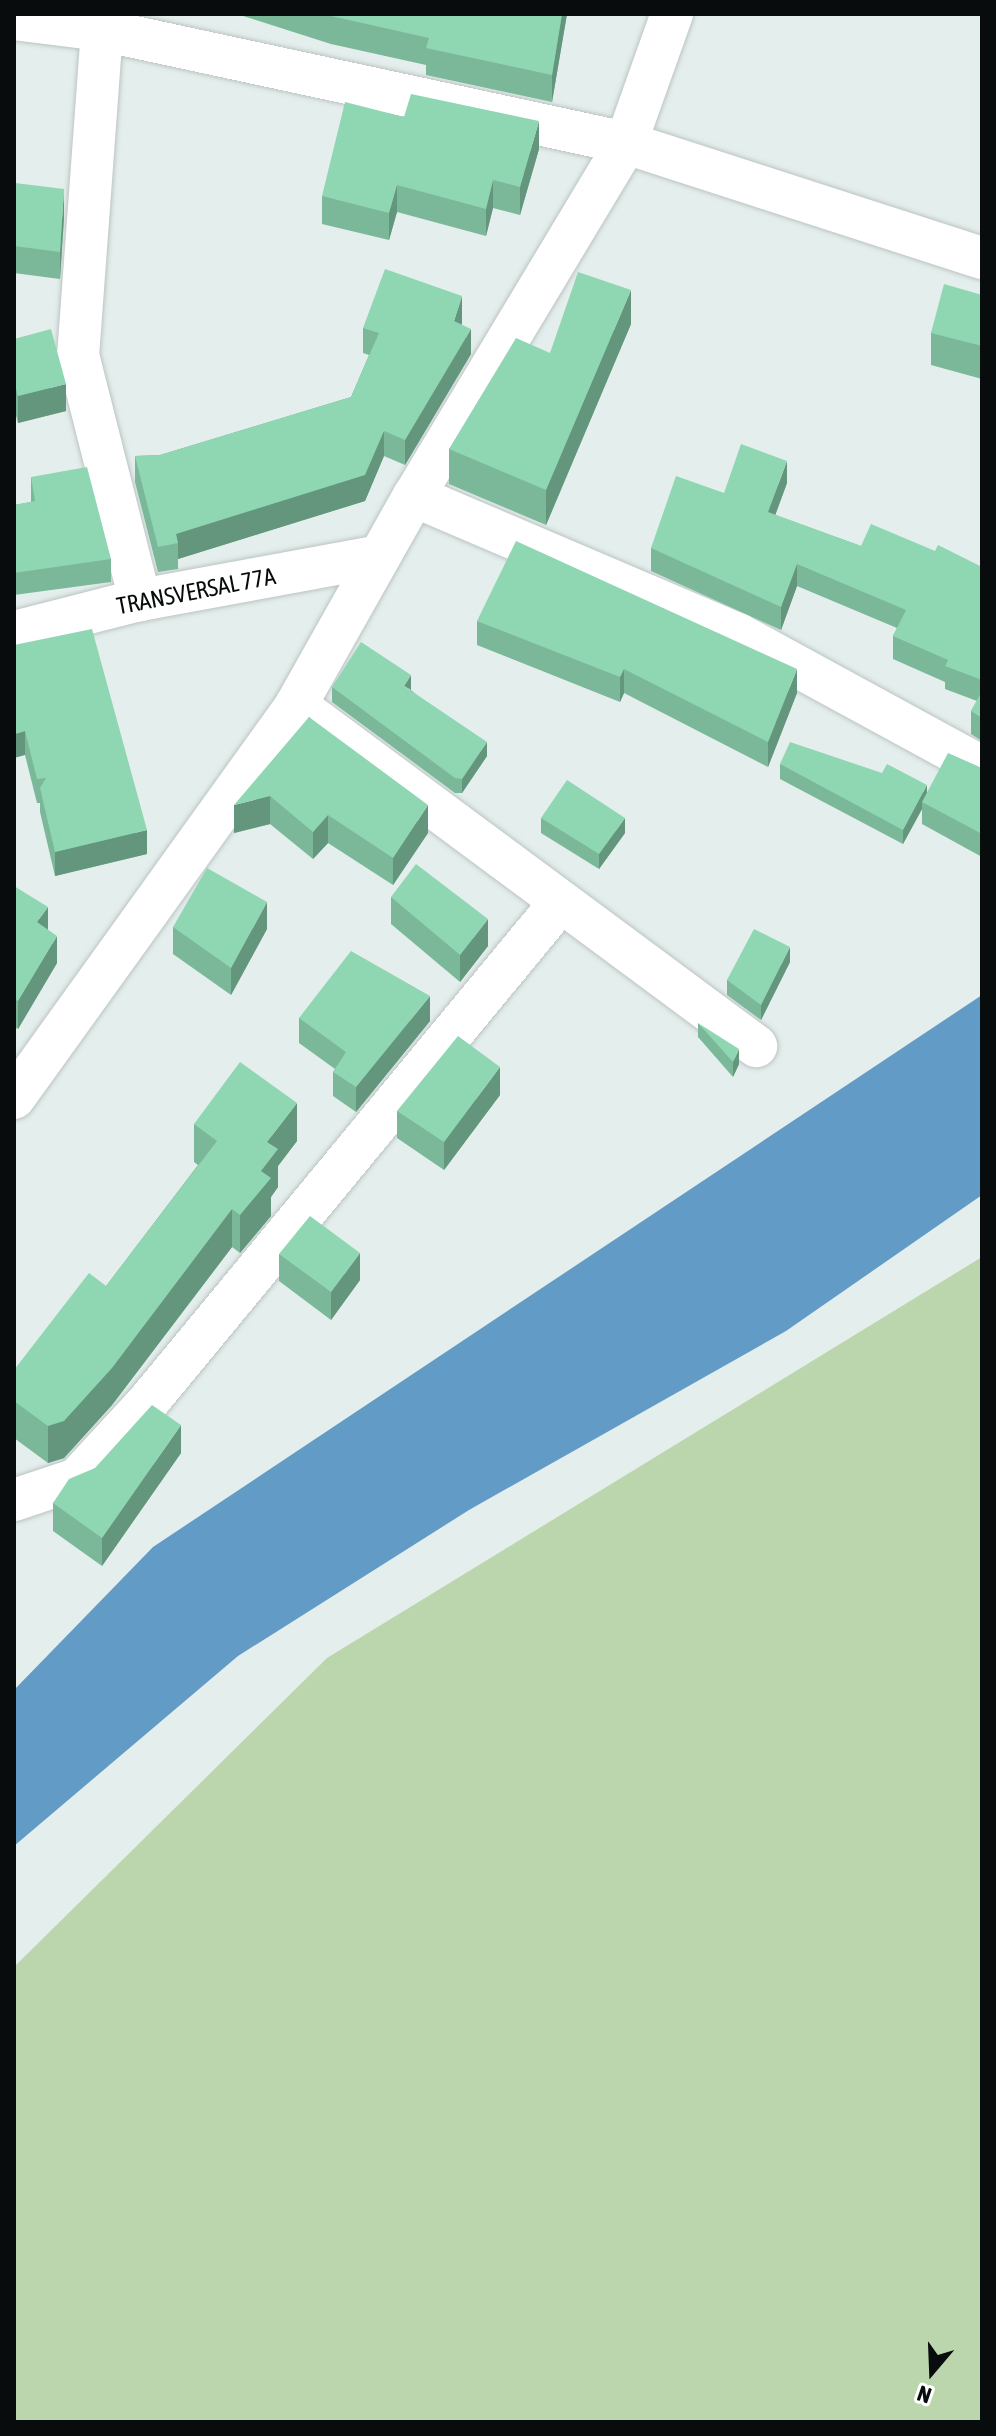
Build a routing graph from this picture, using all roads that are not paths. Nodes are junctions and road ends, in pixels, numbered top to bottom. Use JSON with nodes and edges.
{"nodes":[{"id":1,"x":672,"y":14,"type":"edge"},
{"id":2,"x":14,"y":19,"type":"edge"},
{"id":3,"x":102,"y":30,"type":"junction"},
{"id":4,"x":626,"y":143,"type":"junction"},
{"id":5,"x":982,"y":258,"type":"edge"},
{"id":6,"x":414,"y":496,"type":"junction"},
{"id":7,"x":379,"y":556,"type":"junction"},
{"id":8,"x":140,"y":600,"type":"junction"},
{"id":9,"x":14,"y":632,"type":"edge"},
{"id":10,"x":296,"y":705,"type":"junction"},
{"id":11,"x":982,"y":767,"type":"edge"},
{"id":12,"x":559,"y":904,"type":"junction"},
{"id":13,"x":756,"y":1046,"type":"dead end"},
{"id":14,"x":14,"y":1098,"type":"edge"},
{"id":15,"x":14,"y":1500,"type":"edge"}],
"edges":[{"from":1,"to":4,"type":"street"},
{"from":2,"to":3,"type":"street"},
{"from":3,"to":4,"type":"street"},
{"from":3,"to":8,"type":"street"},
{"from":4,"to":5,"type":"street"},
{"from":4,"to":6,"type":"street"},
{"from":6,"to":7,"type":"street"},
{"from":6,"to":11,"type":"street"},
{"from":7,"to":8,"type":"street","name":"TRANSVERSAL 77A"},
{"from":7,"to":10,"type":"street"},
{"from":8,"to":9,"type":"street","name":"TRANSVERSAL 77A"},
{"from":10,"to":12,"type":"street"},
{"from":10,"to":14,"type":"street"},
{"from":12,"to":13,"type":"street"},
{"from":12,"to":15,"type":"street"}]}
